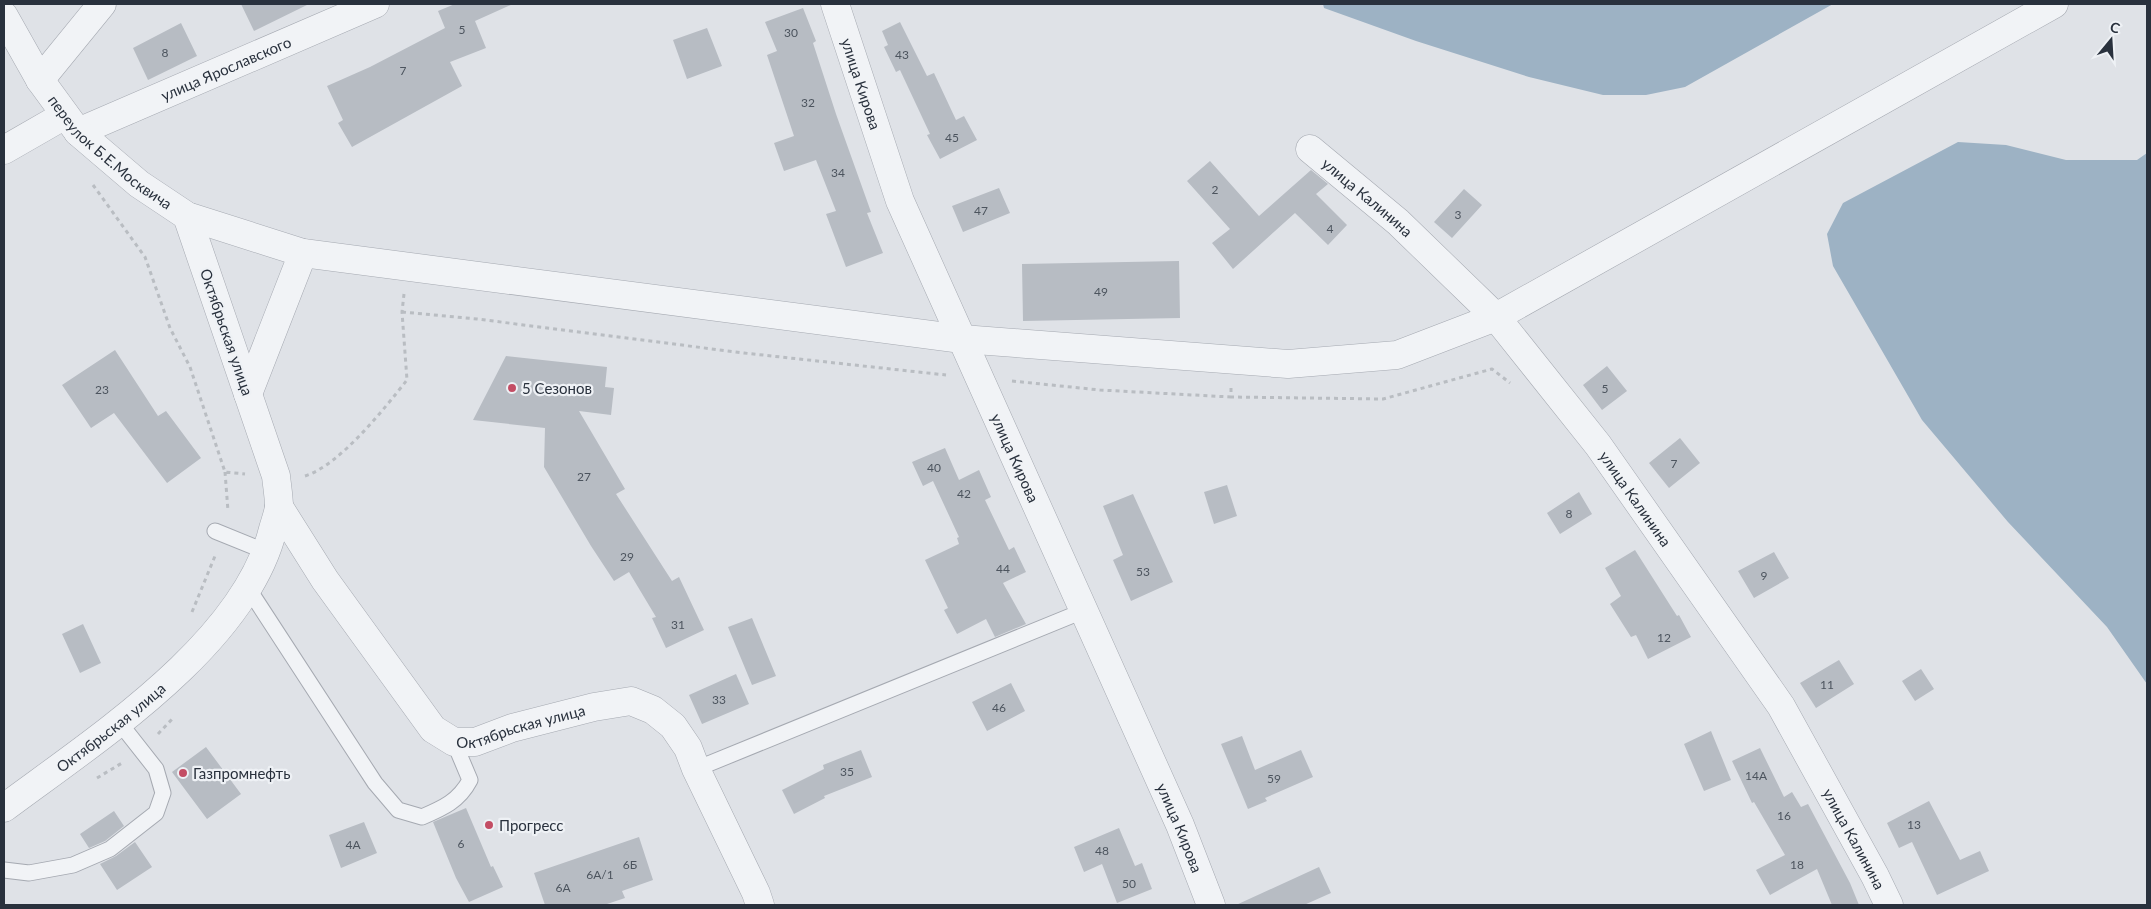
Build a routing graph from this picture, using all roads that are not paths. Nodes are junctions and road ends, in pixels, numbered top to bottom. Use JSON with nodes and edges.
{"nodes":[{"id":1,"x":102,"y":4,"type":"edge"},
{"id":2,"x":375,"y":4,"type":"edge"},
{"id":3,"x":835,"y":4,"type":"edge"},
{"id":4,"x":2054,"y":4,"type":"edge"},
{"id":5,"x":4,"y":16,"type":"edge"},
{"id":6,"x":40,"y":80,"type":"junction"},
{"id":7,"x":71,"y":124,"type":"junction"},
{"id":8,"x":1310,"y":149,"type":"dead end"},
{"id":9,"x":4,"y":150,"type":"edge"},
{"id":10,"x":187,"y":216,"type":"junction"},
{"id":11,"x":304,"y":253,"type":"junction"},
{"id":12,"x":1496,"y":317,"type":"junction"},
{"id":13,"x":962,"y":339,"type":"junction"},
{"id":14,"x":248,"y":394,"type":"junction"},
{"id":15,"x":278,"y":507,"type":"junction"},
{"id":16,"x":219,"y":533,"type":"road end"},
{"id":17,"x":268,"y":552,"type":"junction"},
{"id":18,"x":248,"y":588,"type":"junction"},
{"id":19,"x":1083,"y":610,"type":"junction"},
{"id":20,"x":119,"y":722,"type":"junction"},
{"id":21,"x":454,"y":742,"type":"junction"},
{"id":22,"x":696,"y":769,"type":"junction"},
{"id":23,"x":4,"y":808,"type":"edge"},
{"id":24,"x":4,"y":870,"type":"edge"},
{"id":25,"x":760,"y":905,"type":"edge"},
{"id":26,"x":1210,"y":905,"type":"edge"},
{"id":27,"x":1889,"y":905,"type":"edge"}],
"edges":[{"from":1,"to":6,"type":"street","name":"переулок Б.Е.Москвича"},
{"from":2,"to":7,"type":"street","name":"улица Ярославского"},
{"from":3,"to":13,"type":"street","name":"улица Кирова"},
{"from":4,"to":12,"type":"street","name":"переулок Б.Е.Москвича"},
{"from":5,"to":6,"type":"street","name":"переулок Б.Е.Москвича"},
{"from":6,"to":7,"type":"street","name":"переулок Б.Е.Москвича"},
{"from":7,"to":9,"type":"street","name":"улица Ярославского"},
{"from":7,"to":10,"type":"street","name":"переулок Б.Е.Москвича"},
{"from":8,"to":12,"type":"street","name":"улица Калинина"},
{"from":10,"to":11,"type":"street","name":"переулок Б.Е.Москвича"},
{"from":10,"to":14,"type":"street","name":"Октябрьская улица"},
{"from":11,"to":13,"type":"street","name":"переулок Б.Е.Москвича"},
{"from":11,"to":14,"type":"street"},
{"from":12,"to":13,"type":"street","name":"переулок Б.Е.Москвича"},
{"from":12,"to":27,"type":"street","name":"улица Калинина"},
{"from":13,"to":19,"type":"street","name":"улица Кирова"},
{"from":14,"to":15,"type":"street","name":"Октябрьская улица"},
{"from":15,"to":17,"type":"street","name":"Октябрьская улица"},
{"from":15,"to":21,"type":"street","name":"Октябрьская улица"},
{"from":16,"to":17,"type":"lane"},
{"from":17,"to":18,"type":"street","name":"Октябрьская улица"},
{"from":18,"to":20,"type":"street","name":"Октябрьская улица"},
{"from":18,"to":21,"type":"lane"},
{"from":19,"to":22,"type":"lane"},
{"from":19,"to":26,"type":"street","name":"улица Кирова"},
{"from":20,"to":23,"type":"street","name":"Октябрьская улица"},
{"from":20,"to":24,"type":"lane"},
{"from":21,"to":22,"type":"street","name":"Октябрьская улица"},
{"from":22,"to":25,"type":"street","name":"Октябрьская улица"}]}
